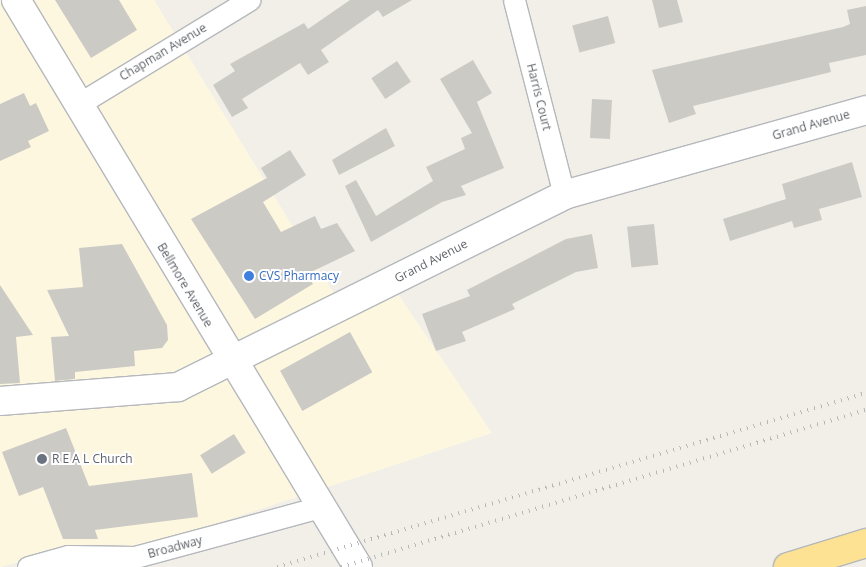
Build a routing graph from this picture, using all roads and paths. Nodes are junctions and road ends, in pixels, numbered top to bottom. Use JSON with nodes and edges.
{"nodes":[{"id":1,"x":16,"y":0,"type":"edge"},
{"id":2,"x":249,"y":0,"type":"edge"},
{"id":3,"x":514,"y":0,"type":"edge"},
{"id":4,"x":77,"y":105,"type":"junction"},
{"id":5,"x":866,"y":110,"type":"edge"},
{"id":6,"x":564,"y":195,"type":"junction"},
{"id":7,"x":230,"y":361,"type":"junction"},
{"id":8,"x":0,"y":402,"type":"edge"},
{"id":9,"x":320,"y":507,"type":"junction"},
{"id":10,"x":866,"y":543,"type":"edge"},
{"id":11,"x":28,"y":567,"type":"edge"},
{"id":12,"x":358,"y":567,"type":"edge"},
{"id":13,"x":788,"y":567,"type":"edge"}],
"edges":[{"from":1,"to":4,"type":"street","name":"Bellmore Avenue"},
{"from":2,"to":4,"type":"street","name":"Chapman Avenue"},
{"from":3,"to":6,"type":"street","name":"Harris Court"},
{"from":4,"to":7,"type":"street","name":"Bellmore Avenue"},
{"from":5,"to":6,"type":"street","name":"Grand Avenue"},
{"from":6,"to":7,"type":"street","name":"Grand Avenue"},
{"from":7,"to":8,"type":"street","name":"Grand Avenue"},
{"from":7,"to":9,"type":"street","name":"Bellmore Avenue"},
{"from":9,"to":11,"type":"street","name":"Broadway"},
{"from":9,"to":12,"type":"street","name":"Bellmore Avenue"},
{"from":10,"to":13,"type":"highway"}]}
